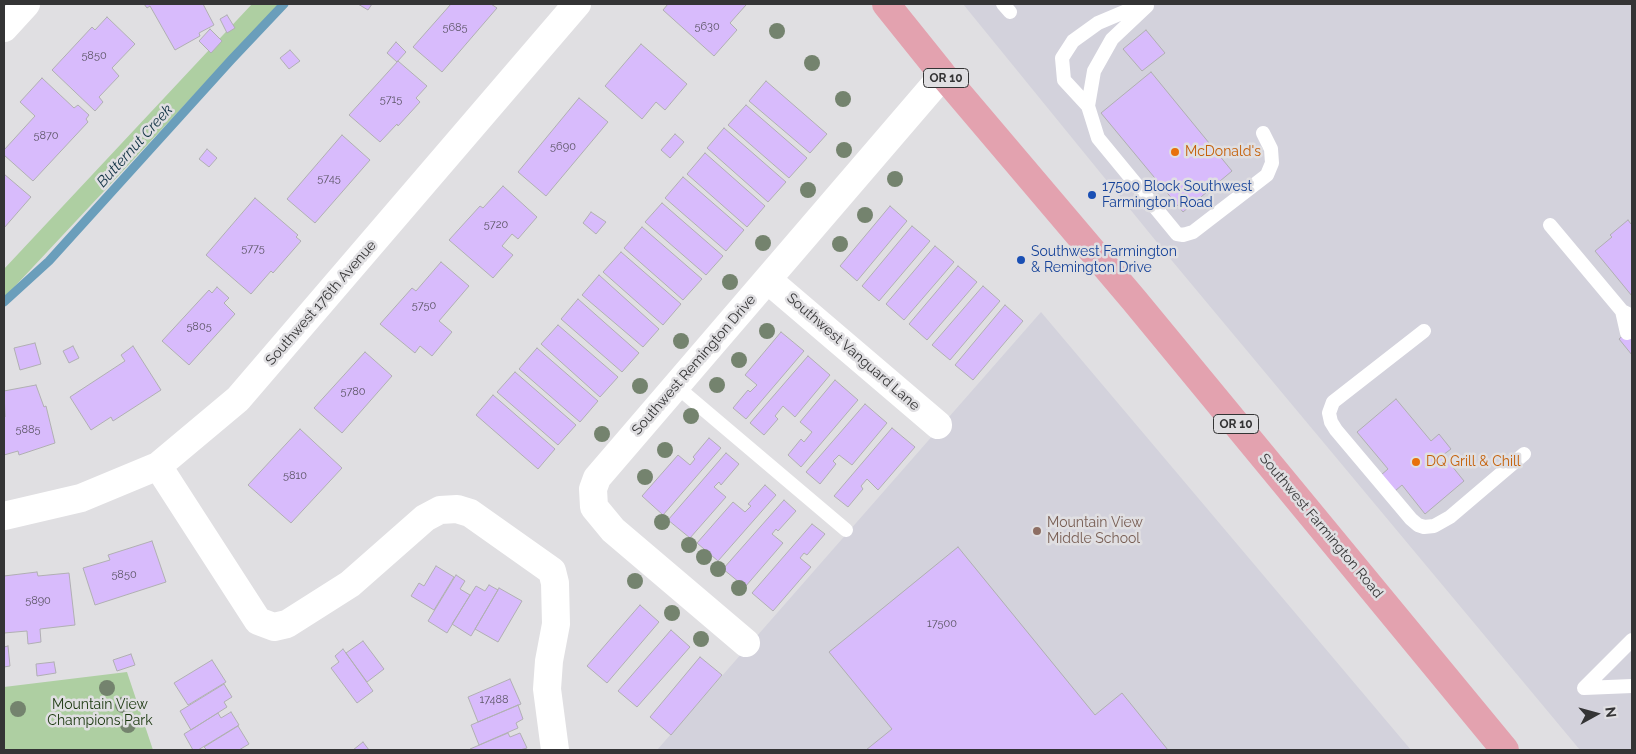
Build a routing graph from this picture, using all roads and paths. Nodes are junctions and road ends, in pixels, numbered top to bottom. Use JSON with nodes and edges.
{"nodes":[{"id":1,"x":26,"y":4,"type":"edge"},
{"id":2,"x":577,"y":4,"type":"edge"},
{"id":3,"x":886,"y":4,"type":"edge"},
{"id":4,"x":1143,"y":4,"type":"edge"},
{"id":5,"x":1149,"y":4,"type":"edge"},
{"id":6,"x":4,"y":28,"type":"edge"},
{"id":7,"x":944,"y":75,"type":"junction"},
{"id":8,"x":1088,"y":106,"type":"junction"},
{"id":9,"x":1263,"y":133,"type":"dead end"},
{"id":10,"x":1550,"y":225,"type":"dead end"},
{"id":11,"x":768,"y":280,"type":"junction"},
{"id":12,"x":1627,"y":313,"type":"edge"},
{"id":13,"x":1424,"y":331,"type":"dead end"},
{"id":14,"x":1627,"y":332,"type":"dead end"},
{"id":15,"x":676,"y":386,"type":"junction"},
{"id":16,"x":938,"y":425,"type":"dead end"},
{"id":17,"x":1524,"y":454,"type":"dead end"},
{"id":18,"x":158,"y":466,"type":"junction"},
{"id":19,"x":4,"y":516,"type":"edge"},
{"id":20,"x":846,"y":530,"type":"dead end"},
{"id":21,"x":1632,"y":640,"type":"edge"},
{"id":22,"x":746,"y":643,"type":"dead end"},
{"id":23,"x":1632,"y":686,"type":"edge"},
{"id":24,"x":555,"y":750,"type":"edge"},
{"id":25,"x":1505,"y":750,"type":"edge"}],
"edges":[{"from":1,"to":6,"type":"street"},
{"from":2,"to":18,"type":"street","name":"Southwest 176th Avenue"},
{"from":3,"to":7,"type":"main road","name":"Southwest Farmington Road","number":"OR 10"},
{"from":4,"to":8,"type":"lane"},
{"from":5,"to":8,"type":"lane"},
{"from":7,"to":11,"type":"street","name":"Southwest Remington Drive"},
{"from":7,"to":25,"type":"main road","name":"Southwest Farmington Road","number":"OR 10"},
{"from":8,"to":9,"type":"lane"},
{"from":10,"to":12,"type":"lane"},
{"from":11,"to":15,"type":"street","name":"Southwest Remington Drive"},
{"from":11,"to":16,"type":"street","name":"Southwest Vanguard Lane"},
{"from":12,"to":14,"type":"lane"},
{"from":13,"to":17,"type":"lane"},
{"from":15,"to":20,"type":"lane"},
{"from":15,"to":22,"type":"street","name":"Southwest Remington Drive"},
{"from":18,"to":19,"type":"street","name":"Southwest 176th Avenue"},
{"from":18,"to":24,"type":"street"},
{"from":21,"to":23,"type":"lane"}]}
